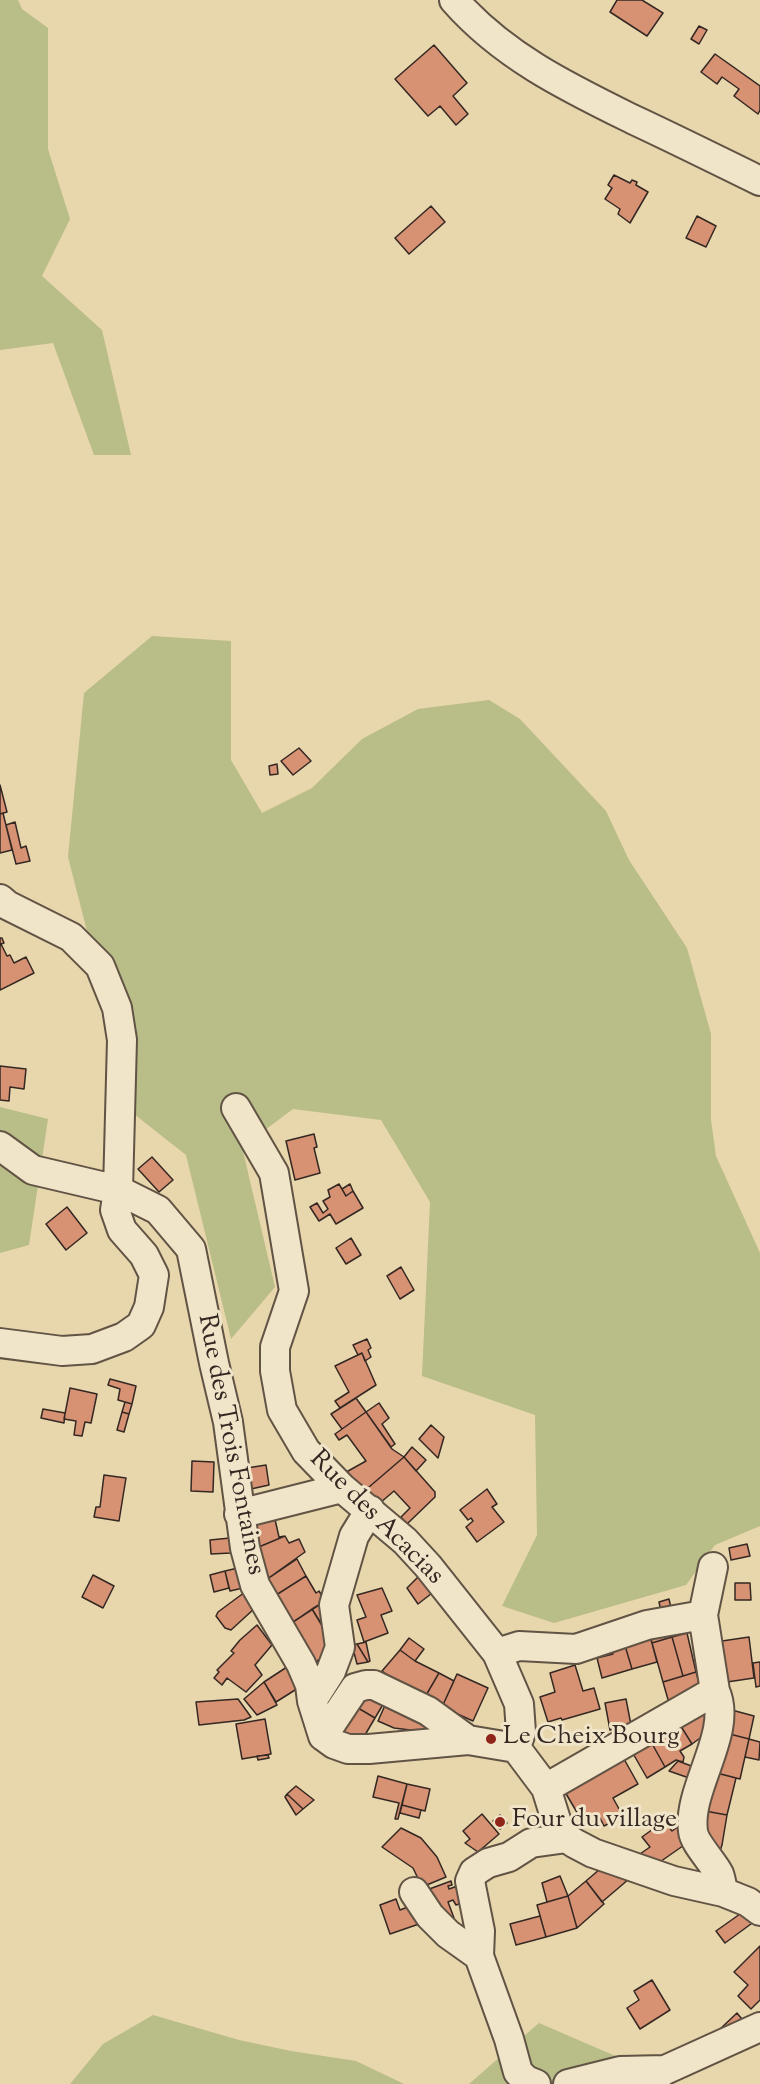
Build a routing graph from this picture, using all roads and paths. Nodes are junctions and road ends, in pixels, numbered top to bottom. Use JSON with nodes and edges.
{"nodes":[{"id":1,"x":454,"y":0,"type":"edge"},
{"id":2,"x":760,"y":181,"type":"edge"},
{"id":3,"x":0,"y":899,"type":"edge"},
{"id":4,"x":236,"y":1107,"type":"dead end"},
{"id":5,"x":0,"y":1146,"type":"edge"},
{"id":6,"x":118,"y":1190,"type":"junction"},
{"id":7,"x":0,"y":1343,"type":"edge"},
{"id":8,"x":342,"y":1488,"type":"junction"},
{"id":9,"x":370,"y":1510,"type":"junction"},
{"id":10,"x":239,"y":1514,"type":"junction"},
{"id":11,"x":713,"y":1567,"type":"dead end"},
{"id":12,"x":703,"y":1615,"type":"junction"},
{"id":13,"x":497,"y":1653,"type":"junction"},
{"id":14,"x":715,"y":1691,"type":"junction"},
{"id":15,"x":312,"y":1701,"type":"junction"},
{"id":16,"x":323,"y":1736,"type":"junction"},
{"id":17,"x":468,"y":1740,"type":"junction"},
{"id":18,"x":516,"y":1748,"type":"junction"},
{"id":19,"x":548,"y":1795,"type":"junction"},
{"id":20,"x":567,"y":1838,"type":"junction"},
{"id":21,"x":531,"y":1843,"type":"junction"},
{"id":22,"x":414,"y":1892,"type":"dead end"},
{"id":23,"x":723,"y":1892,"type":"junction"},
{"id":24,"x":760,"y":1911,"type":"edge"},
{"id":25,"x":479,"y":1956,"type":"junction"},
{"id":26,"x":760,"y":2027,"type":"edge"},
{"id":27,"x":654,"y":2077,"type":"edge"},
{"id":28,"x":536,"y":2084,"type":"edge"},
{"id":29,"x":568,"y":2084,"type":"edge"}],
"edges":[{"from":1,"to":2,"type":"street"},
{"from":3,"to":6,"type":"street"},
{"from":4,"to":8,"type":"street","name":"Rue des Acacias"},
{"from":5,"to":6,"type":"street","name":"Rue des Trois Fontaines"},
{"from":6,"to":7,"type":"street"},
{"from":6,"to":10,"type":"street","name":"Rue des Trois Fontaines"},
{"from":8,"to":9,"type":"street","name":"Rue des Acacias"},
{"from":8,"to":10,"type":"street"},
{"from":9,"to":13,"type":"street","name":"Rue des Acacias"},
{"from":9,"to":15,"type":"street"},
{"from":10,"to":15,"type":"street","name":"Rue des Trois Fontaines"},
{"from":11,"to":12,"type":"street"},
{"from":12,"to":13,"type":"street"},
{"from":12,"to":14,"type":"street"},
{"from":13,"to":18,"type":"street","name":"Rue des Acacias"},
{"from":14,"to":19,"type":"street"},
{"from":14,"to":23,"type":"street"},
{"from":15,"to":16,"type":"street","name":"Rue des Trois Fontaines"},
{"from":16,"to":17,"type":"street"},
{"from":16,"to":17,"type":"street"},
{"from":17,"to":18,"type":"street"},
{"from":18,"to":19,"type":"street"},
{"from":19,"to":20,"type":"street"},
{"from":19,"to":21,"type":"street"},
{"from":20,"to":21,"type":"street"},
{"from":20,"to":23,"type":"street"},
{"from":21,"to":25,"type":"street"},
{"from":22,"to":25,"type":"street"},
{"from":23,"to":24,"type":"street"},
{"from":25,"to":28,"type":"street"},
{"from":26,"to":27,"type":"street"},
{"from":27,"to":29,"type":"street"}]}
